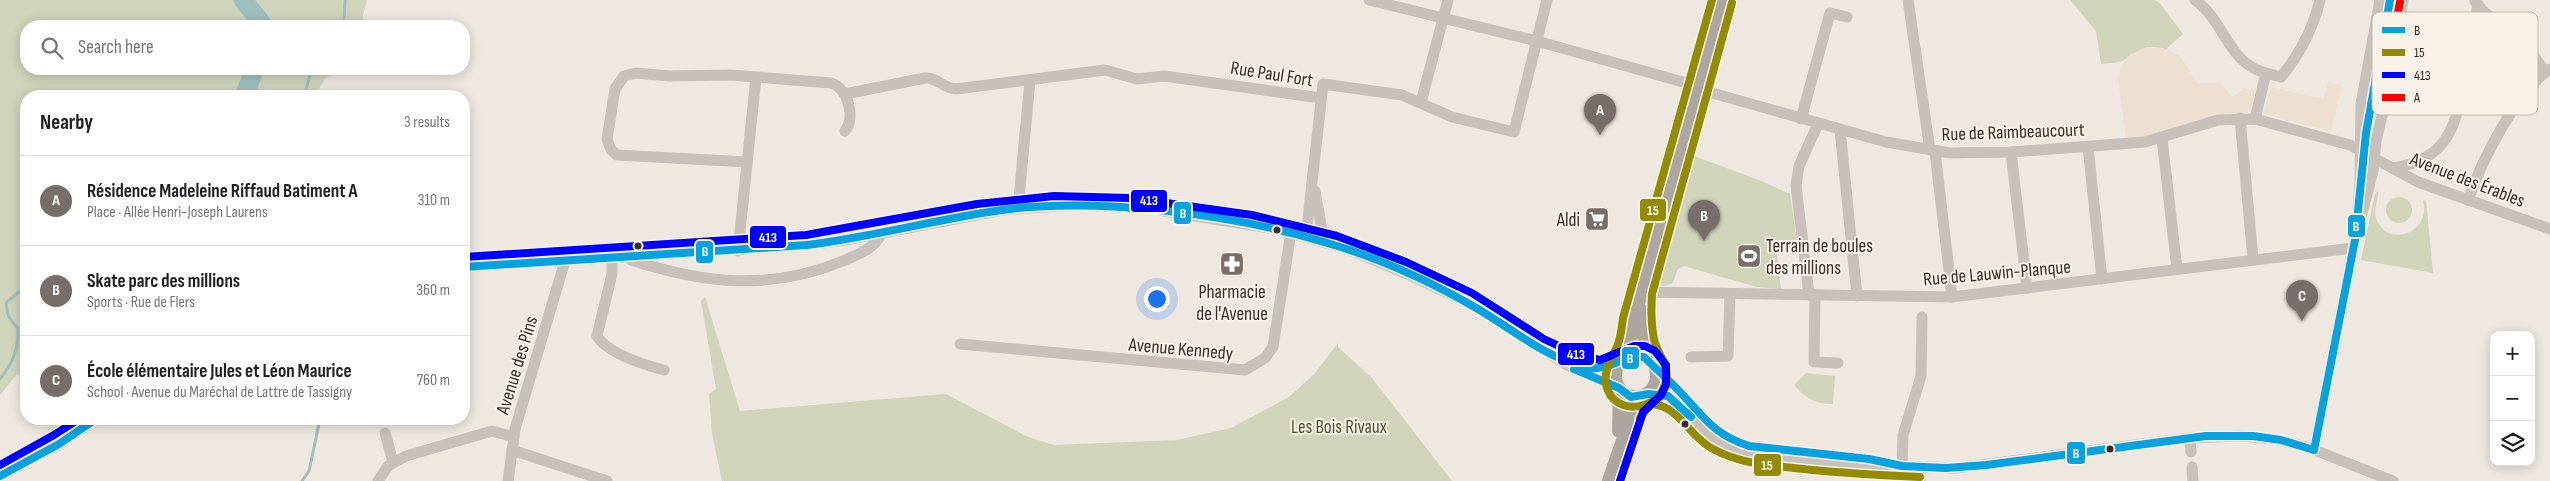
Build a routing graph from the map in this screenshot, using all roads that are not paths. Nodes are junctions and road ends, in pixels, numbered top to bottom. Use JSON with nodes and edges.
{"nodes":[{"id":1,"x":1369,"y":0,"type":"edge"},
{"id":2,"x":1448,"y":0,"type":"edge"},
{"id":3,"x":1547,"y":0,"type":"edge"},
{"id":4,"x":1722,"y":0,"type":"edge"},
{"id":5,"x":1908,"y":0,"type":"edge"},
{"id":6,"x":2195,"y":0,"type":"edge"},
{"id":7,"x":2320,"y":0,"type":"edge"},
{"id":8,"x":2476,"y":3,"type":"edge"},
{"id":9,"x":2487,"y":12,"type":"edge"},
{"id":10,"x":1444,"y":18,"type":"junction"},
{"id":11,"x":1847,"y":18,"type":"dead end"},
{"id":12,"x":1537,"y":42,"type":"junction"},
{"id":13,"x":2372,"y":44,"type":"edge"},
{"id":14,"x":2538,"y":59,"type":"edge"},
{"id":15,"x":2548,"y":71,"type":"edge"},
{"id":16,"x":2266,"y":73,"type":"junction"},
{"id":17,"x":756,"y":77,"type":"junction"},
{"id":18,"x":1030,"y":80,"type":"junction"},
{"id":19,"x":2538,"y":83,"type":"edge"},
{"id":20,"x":1697,"y":93,"type":"junction"},
{"id":21,"x":845,"y":94,"type":"junction"},
{"id":22,"x":1321,"y":98,"type":"junction"},
{"id":23,"x":1421,"y":102,"type":"junction"},
{"id":24,"x":2382,"y":115,"type":"edge"},
{"id":25,"x":2458,"y":115,"type":"edge"},
{"id":26,"x":2512,"y":115,"type":"edge"},
{"id":27,"x":2240,"y":118,"type":"junction"},
{"id":28,"x":2255,"y":118,"type":"junction"},
{"id":29,"x":1801,"y":119,"type":"junction"},
{"id":30,"x":1818,"y":124,"type":"junction"},
{"id":31,"x":1840,"y":130,"type":"junction"},
{"id":32,"x":844,"y":131,"type":"dead end"},
{"id":33,"x":2360,"y":137,"type":"junction"},
{"id":34,"x":2330,"y":138,"type":"junction"},
{"id":35,"x":2162,"y":139,"type":"junction"},
{"id":36,"x":2376,"y":142,"type":"junction"},
{"id":37,"x":2088,"y":147,"type":"junction"},
{"id":38,"x":2359,"y":149,"type":"junction"},
{"id":39,"x":1933,"y":151,"type":"junction"},
{"id":40,"x":2011,"y":152,"type":"junction"},
{"id":41,"x":2374,"y":158,"type":"junction"},
{"id":42,"x":747,"y":162,"type":"junction"},
{"id":43,"x":2392,"y":168,"type":"junction"},
{"id":44,"x":1313,"y":180,"type":"junction"},
{"id":45,"x":2468,"y":200,"type":"junction"},
{"id":46,"x":1018,"y":209,"type":"junction"},
{"id":47,"x":2550,"y":229,"type":"edge"},
{"id":48,"x":1291,"y":232,"type":"junction"},
{"id":49,"x":882,"y":233,"type":"junction"},
{"id":50,"x":1306,"y":236,"type":"junction"},
{"id":51,"x":1324,"y":241,"type":"junction"},
{"id":52,"x":2354,"y":244,"type":"junction"},
{"id":53,"x":738,"y":251,"type":"junction"},
{"id":54,"x":612,"y":258,"type":"junction"},
{"id":55,"x":625,"y":258,"type":"junction"},
{"id":56,"x":2253,"y":259,"type":"junction"},
{"id":57,"x":565,"y":261,"type":"junction"},
{"id":58,"x":470,"y":267,"type":"edge"},
{"id":59,"x":2177,"y":269,"type":"junction"},
{"id":60,"x":2102,"y":279,"type":"junction"},
{"id":61,"x":2027,"y":288,"type":"junction"},
{"id":62,"x":1642,"y":292,"type":"junction"},
{"id":63,"x":1730,"y":294,"type":"junction"},
{"id":64,"x":1812,"y":295,"type":"junction"},
{"id":65,"x":1857,"y":296,"type":"junction"},
{"id":66,"x":1952,"y":297,"type":"junction"},
{"id":67,"x":1922,"y":317,"type":"dead end"},
{"id":68,"x":960,"y":344,"type":"dead end"},
{"id":69,"x":1546,"y":351,"type":"junction"},
{"id":70,"x":1691,"y":357,"type":"dead end"},
{"id":71,"x":1621,"y":363,"type":"junction"},
{"id":72,"x":1838,"y":363,"type":"dead end"},
{"id":73,"x":1654,"y":364,"type":"junction"},
{"id":74,"x":664,"y":370,"type":"dead end"},
{"id":75,"x":1620,"y":389,"type":"junction"},
{"id":76,"x":1646,"y":395,"type":"junction"},
{"id":77,"x":76,"y":425,"type":"edge"},
{"id":78,"x":87,"y":425,"type":"edge"},
{"id":79,"x":385,"y":433,"type":"dead end"},
{"id":80,"x":514,"y":437,"type":"junction"},
{"id":81,"x":2190,"y":438,"type":"junction"},
{"id":82,"x":512,"y":450,"type":"junction"},
{"id":83,"x":2314,"y":450,"type":"junction"},
{"id":84,"x":2191,"y":452,"type":"dead end"},
{"id":85,"x":34,"y":459,"type":"junction"},
{"id":86,"x":393,"y":462,"type":"junction"},
{"id":87,"x":1902,"y":466,"type":"junction"},
{"id":88,"x":1920,"y":467,"type":"junction"},
{"id":89,"x":2192,"y":467,"type":"dead end"},
{"id":90,"x":0,"y":476,"type":"edge"},
{"id":91,"x":1609,"y":480,"type":"edge"},
{"id":92,"x":378,"y":481,"type":"edge"},
{"id":93,"x":508,"y":481,"type":"edge"},
{"id":94,"x":607,"y":481,"type":"edge"},
{"id":95,"x":1920,"y":481,"type":"edge"},
{"id":96,"x":2193,"y":481,"type":"edge"},
{"id":97,"x":2393,"y":481,"type":"edge"}],
"edges":[{"from":1,"to":10,"type":"street"},
{"from":2,"to":10,"type":"street"},
{"from":3,"to":12,"type":"street"},
{"from":4,"to":20,"type":"main road"},
{"from":5,"to":39,"type":"street"},
{"from":6,"to":16,"type":"street"},
{"from":7,"to":16,"type":"street"},
{"from":8,"to":9,"type":"street"},
{"from":10,"to":12,"type":"street"},
{"from":10,"to":23,"type":"street"},
{"from":11,"to":29,"type":"street"},
{"from":12,"to":20,"type":"street"},
{"from":12,"to":23,"type":"street"},
{"from":13,"to":33,"type":"street"},
{"from":14,"to":15,"type":"street"},
{"from":15,"to":19,"type":"street"},
{"from":16,"to":28,"type":"street"},
{"from":17,"to":21,"type":"street"},
{"from":17,"to":42,"type":"street"},
{"from":17,"to":42,"type":"street"},
{"from":18,"to":21,"type":"street","name":"Rue Paul Fort"},
{"from":18,"to":22,"type":"street","name":"Rue Paul Fort"},
{"from":18,"to":46,"type":"street"},
{"from":20,"to":29,"type":"street","name":"Rue de Raimbeaucourt"},
{"from":20,"to":62,"type":"main road"},
{"from":21,"to":32,"type":"street"},
{"from":22,"to":23,"type":"street"},
{"from":22,"to":44,"type":"street"},
{"from":24,"to":36,"type":"street"},
{"from":25,"to":43,"type":"street"},
{"from":26,"to":45,"type":"street"},
{"from":27,"to":28,"type":"street","name":"Rue de Raimbeaucourt"},
{"from":27,"to":35,"type":"street","name":"Rue de Raimbeaucourt"},
{"from":27,"to":56,"type":"street"},
{"from":28,"to":34,"type":"street","name":"Rue de Raimbeaucourt"},
{"from":29,"to":30,"type":"street","name":"Rue de Raimbeaucourt"},
{"from":30,"to":31,"type":"street","name":"Rue de Raimbeaucourt"},
{"from":30,"to":64,"type":"street"},
{"from":31,"to":39,"type":"street","name":"Rue de Raimbeaucourt"},
{"from":31,"to":65,"type":"street"},
{"from":33,"to":34,"type":"street","name":"Rue de Raimbeaucourt"},
{"from":33,"to":36,"type":"street","name":"Rue de Raimbeaucourt"},
{"from":33,"to":38,"type":"street"},
{"from":34,"to":38,"type":"street","name":"Rue de Raimbeaucourt"},
{"from":35,"to":37,"type":"street","name":"Rue de Raimbeaucourt"},
{"from":35,"to":59,"type":"street"},
{"from":36,"to":41,"type":"street"},
{"from":37,"to":40,"type":"street","name":"Rue de Raimbeaucourt"},
{"from":37,"to":60,"type":"street"},
{"from":38,"to":41,"type":"street","name":"Rue de Raimbeaucourt"},
{"from":38,"to":52,"type":"street"},
{"from":39,"to":40,"type":"street","name":"Rue de Raimbeaucourt"},
{"from":39,"to":66,"type":"street"},
{"from":40,"to":61,"type":"street"},
{"from":41,"to":43,"type":"street","name":"Avenue des Érables"},
{"from":41,"to":52,"type":"street"},
{"from":42,"to":53,"type":"street"},
{"from":43,"to":45,"type":"street","name":"Avenue des Érables"},
{"from":44,"to":50,"type":"street"},
{"from":44,"to":51,"type":"street"},
{"from":45,"to":47,"type":"street","name":"Avenue des Érables"},
{"from":46,"to":48,"type":"street"},
{"from":46,"to":49,"type":"street"},
{"from":48,"to":50,"type":"street"},
{"from":48,"to":68,"type":"street","name":"Avenue Kennedy"},
{"from":49,"to":53,"type":"street"},
{"from":49,"to":55,"type":"street"},
{"from":50,"to":51,"type":"street"},
{"from":51,"to":69,"type":"street"},
{"from":52,"to":56,"type":"street","name":"Rue de Lauwin-Planque"},
{"from":52,"to":83,"type":"street"},
{"from":53,"to":55,"type":"street"},
{"from":54,"to":55,"type":"street"},
{"from":54,"to":57,"type":"street"},
{"from":54,"to":74,"type":"street"},
{"from":56,"to":59,"type":"street","name":"Rue de Lauwin-Planque"},
{"from":57,"to":58,"type":"street"},
{"from":57,"to":80,"type":"street","name":"Avenue des Pins"},
{"from":59,"to":60,"type":"street","name":"Rue de Lauwin-Planque"},
{"from":60,"to":61,"type":"street","name":"Rue de Lauwin-Planque"},
{"from":61,"to":66,"type":"street","name":"Rue de Lauwin-Planque"},
{"from":62,"to":63,"type":"street","name":"Rue de Lauwin-Planque"},
{"from":62,"to":71,"type":"main road"},
{"from":62,"to":73,"type":"main road"},
{"from":63,"to":64,"type":"street","name":"Rue de Lauwin-Planque"},
{"from":63,"to":70,"type":"street"},
{"from":64,"to":65,"type":"street","name":"Rue de Lauwin-Planque"},
{"from":64,"to":72,"type":"street"},
{"from":65,"to":66,"type":"street","name":"Rue de Lauwin-Planque"},
{"from":67,"to":87,"type":"street"},
{"from":69,"to":71,"type":"street"},
{"from":69,"to":75,"type":"street"},
{"from":71,"to":73,"type":"main road"},
{"from":71,"to":75,"type":"main road"},
{"from":73,"to":76,"type":"main road"},
{"from":73,"to":87,"type":"street"},
{"from":75,"to":76,"type":"main road"},
{"from":75,"to":91,"type":"main road"},
{"from":76,"to":87,"type":"street"},
{"from":76,"to":91,"type":"main road"},
{"from":77,"to":85,"type":"street"},
{"from":78,"to":85,"type":"street"},
{"from":79,"to":86,"type":"street"},
{"from":80,"to":82,"type":"street","name":"Avenue des Pins"},
{"from":80,"to":86,"type":"street"},
{"from":81,"to":83,"type":"street"},
{"from":81,"to":84,"type":"street"},
{"from":81,"to":88,"type":"street"},
{"from":82,"to":93,"type":"street","name":"Avenue des Pins"},
{"from":82,"to":94,"type":"street"},
{"from":83,"to":97,"type":"street"},
{"from":85,"to":90,"type":"street"},
{"from":86,"to":92,"type":"street"},
{"from":87,"to":88,"type":"street"},
{"from":88,"to":95,"type":"street"},
{"from":89,"to":96,"type":"street"}]}
